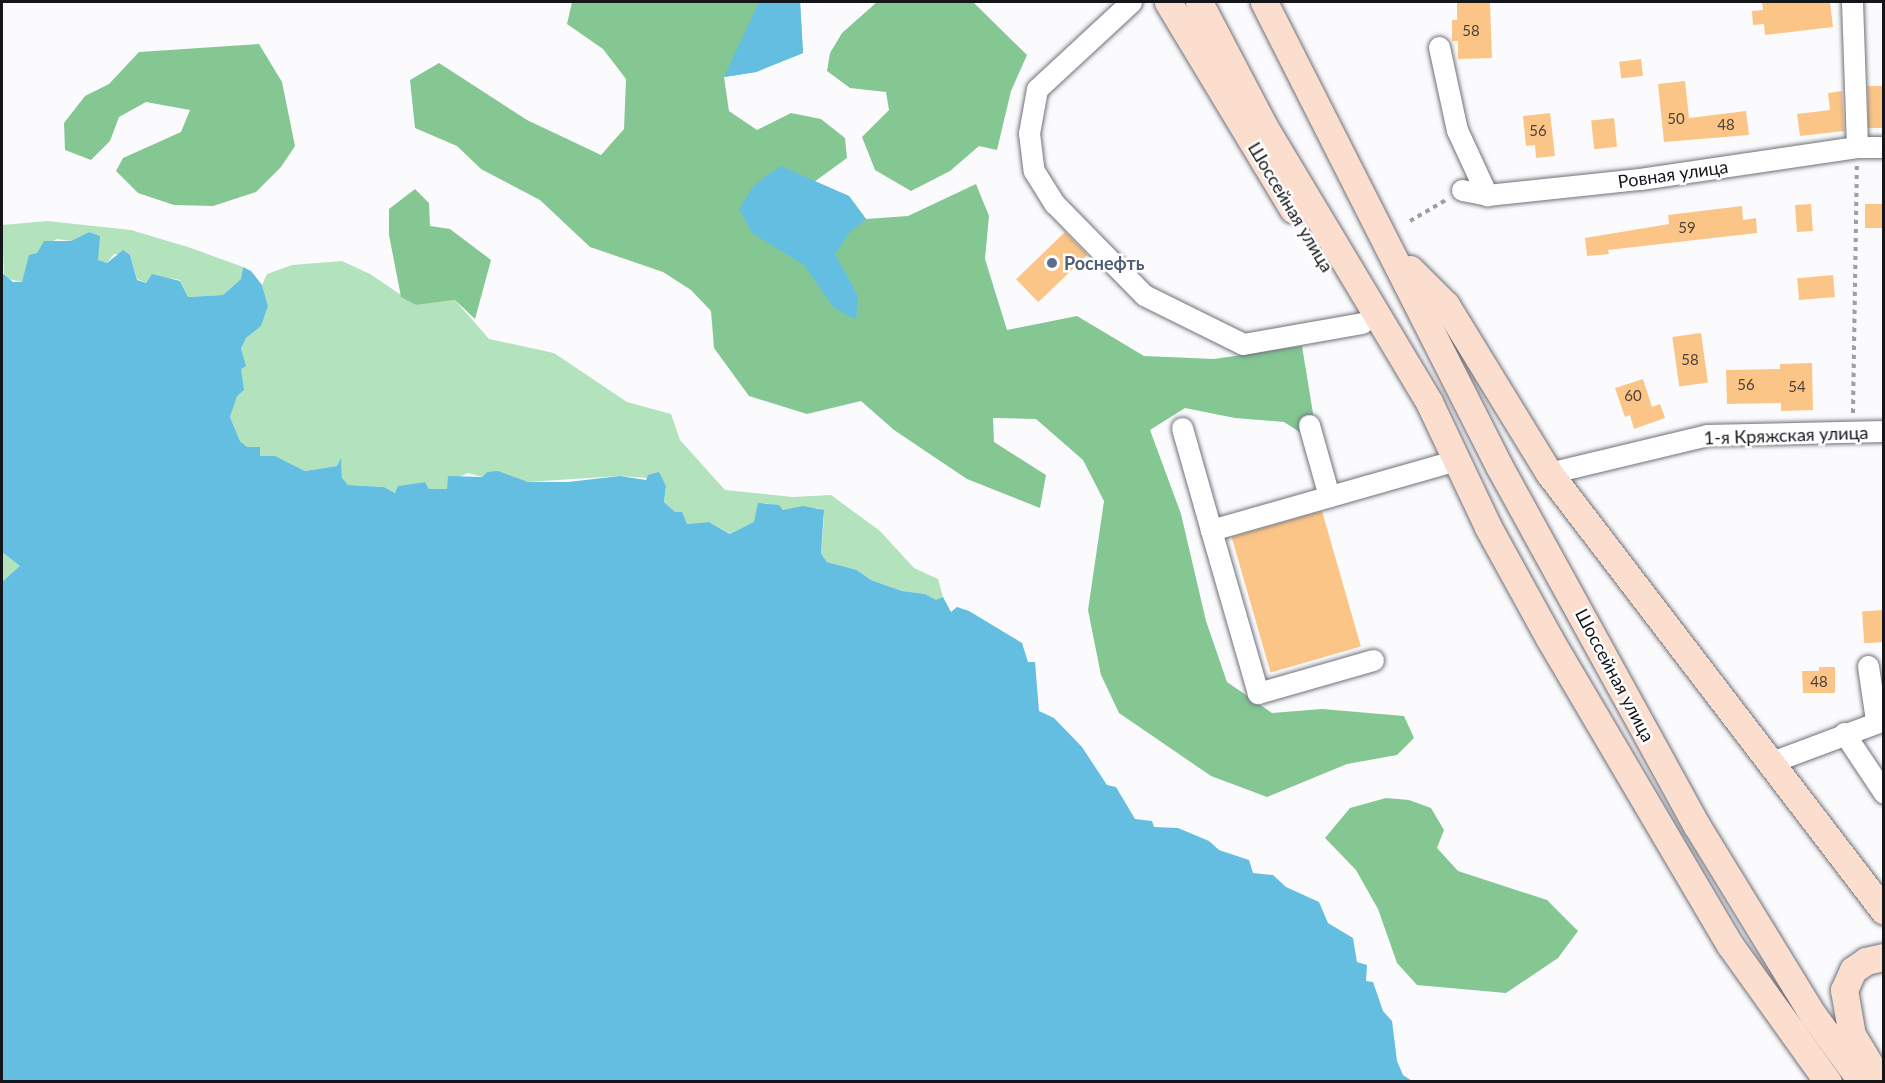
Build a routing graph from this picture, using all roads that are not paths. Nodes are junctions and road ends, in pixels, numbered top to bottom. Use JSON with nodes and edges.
{"nodes":[{"id":1,"x":1131,"y":2,"type":"edge"},
{"id":2,"x":1168,"y":2,"type":"edge"},
{"id":3,"x":1199,"y":2,"type":"edge"},
{"id":4,"x":1264,"y":2,"type":"edge"},
{"id":5,"x":1852,"y":2,"type":"edge"},
{"id":6,"x":1439,"y":47,"type":"dead end"},
{"id":7,"x":1857,"y":147,"type":"junction"},
{"id":8,"x":1884,"y":147,"type":"edge"},
{"id":9,"x":1462,"y":190,"type":"dead end"},
{"id":10,"x":1487,"y":195,"type":"junction"},
{"id":11,"x":1394,"y":254,"type":"junction"},
{"id":12,"x":1362,"y":323,"type":"junction"},
{"id":13,"x":1429,"y":402,"type":"junction"},
{"id":14,"x":1309,"y":425,"type":"dead end"},
{"id":15,"x":1182,"y":428,"type":"dead end"},
{"id":16,"x":1884,"y":431,"type":"edge"},
{"id":17,"x":1456,"y":460,"type":"junction"},
{"id":18,"x":1549,"y":473,"type":"junction"},
{"id":19,"x":1329,"y":496,"type":"junction"},
{"id":20,"x":1211,"y":530,"type":"junction"},
{"id":21,"x":1373,"y":660,"type":"dead end"},
{"id":22,"x":1868,"y":666,"type":"dead end"},
{"id":23,"x":1880,"y":720,"type":"edge"},
{"id":24,"x":1844,"y":733,"type":"junction"},
{"id":25,"x":1769,"y":763,"type":"junction"},
{"id":26,"x":1884,"y":793,"type":"edge"},
{"id":27,"x":1884,"y":911,"type":"edge"},
{"id":28,"x":1884,"y":957,"type":"edge"},
{"id":29,"x":1828,"y":1082,"type":"edge"},
{"id":30,"x":1862,"y":1082,"type":"edge"},
{"id":31,"x":1881,"y":1082,"type":"edge"}],
"edges":[{"from":1,"to":12,"type":"street"},
{"from":2,"to":12,"type":"main road","name":"Шоссейная улица"},
{"from":3,"to":13,"type":"main road","name":"Шоссейная улица"},
{"from":4,"to":11,"type":"main road","name":"Шоссейная улица"},
{"from":5,"to":7,"type":"street"},
{"from":6,"to":10,"type":"street"},
{"from":7,"to":8,"type":"street","name":"Ровная улица"},
{"from":7,"to":10,"type":"street","name":"Ровная улица"},
{"from":9,"to":10,"type":"street","name":"Ровная улица"},
{"from":11,"to":18,"type":"main road","name":"Шоссейная улица"},
{"from":11,"to":30,"type":"main road","name":"Шоссейная улица"},
{"from":12,"to":13,"type":"main road","name":"Шоссейная улица"},
{"from":13,"to":17,"type":"main road","name":"Шоссейная улица"},
{"from":14,"to":19,"type":"street"},
{"from":15,"to":20,"type":"street"},
{"from":16,"to":18,"type":"street","name":"1-я Кряжская улица"},
{"from":17,"to":19,"type":"street"},
{"from":17,"to":29,"type":"main road","name":"Шоссейная улица"},
{"from":18,"to":25,"type":"main road","name":"Шоссейная улица"},
{"from":19,"to":20,"type":"street"},
{"from":20,"to":21,"type":"street"},
{"from":22,"to":23,"type":"street"},
{"from":23,"to":24,"type":"street"},
{"from":24,"to":25,"type":"street"},
{"from":24,"to":26,"type":"street"},
{"from":25,"to":27,"type":"main road","name":"Шоссейная улица"},
{"from":28,"to":31,"type":"main road"}]}
